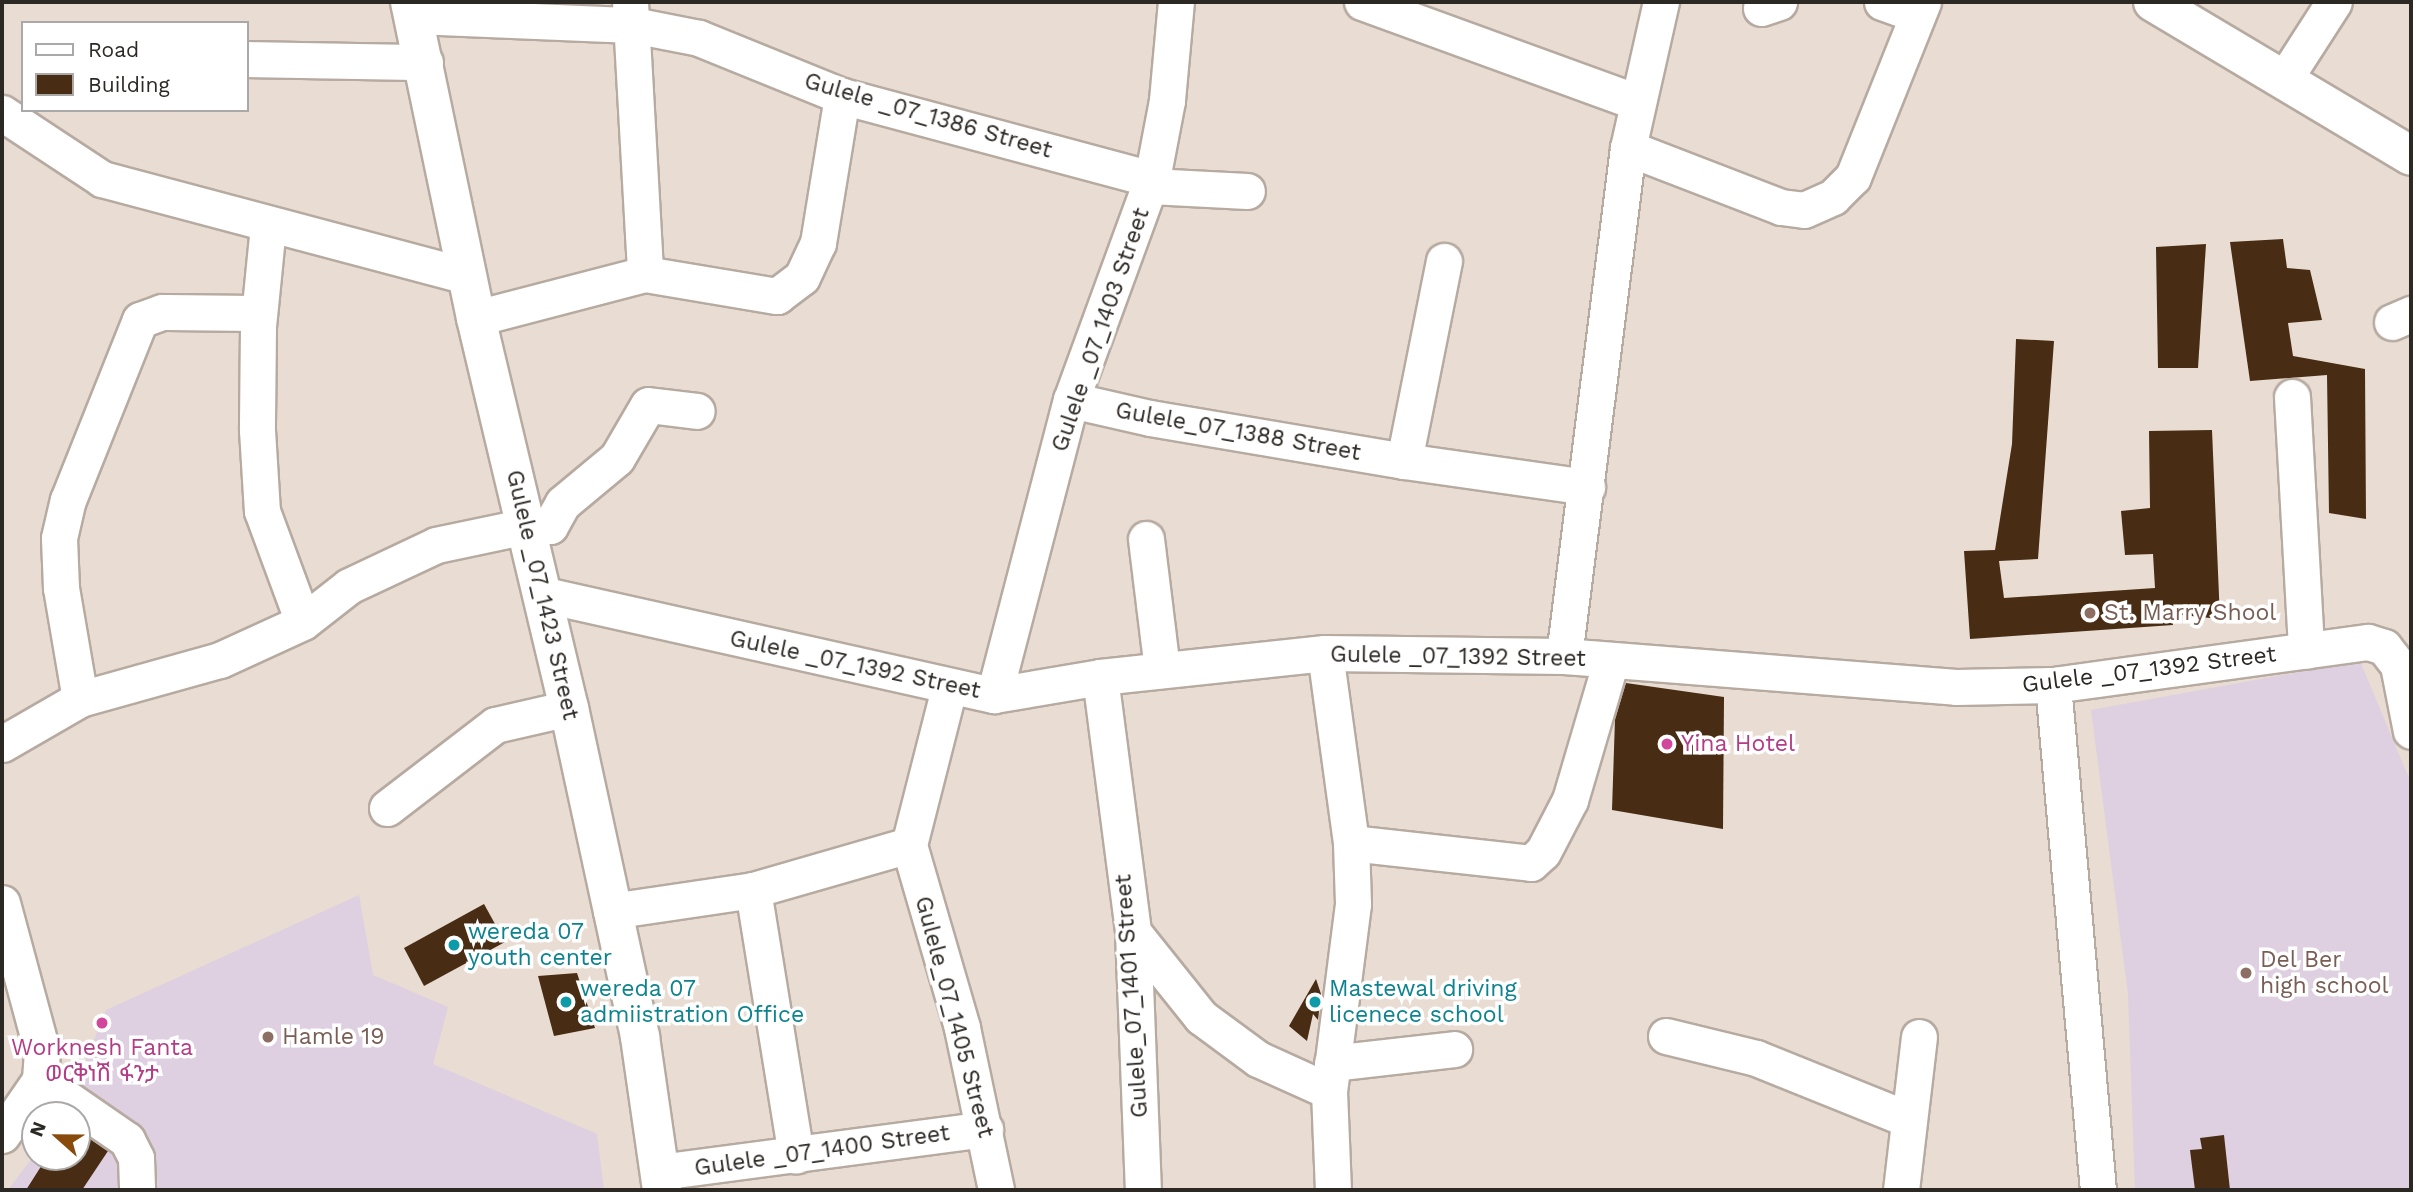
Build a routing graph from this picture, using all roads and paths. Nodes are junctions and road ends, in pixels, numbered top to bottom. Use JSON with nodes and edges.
{"nodes":[{"id":1,"x":1176,"y":2,"type":"edge"},
{"id":2,"x":1363,"y":2,"type":"edge"},
{"id":3,"x":1661,"y":2,"type":"edge"},
{"id":4,"x":1882,"y":2,"type":"edge"},
{"id":5,"x":2152,"y":2,"type":"edge"},
{"id":6,"x":2334,"y":2,"type":"edge"},
{"id":7,"x":1920,"y":8,"type":"edge"},
{"id":8,"x":412,"y":9,"type":"edge"},
{"id":9,"x":1407,"y":11,"type":"edge"},
{"id":10,"x":631,"y":13,"type":"edge"},
{"id":11,"x":248,"y":59,"type":"edge"},
{"id":12,"x":425,"y":62,"type":"junction"},
{"id":13,"x":2285,"y":78,"type":"junction"},
{"id":14,"x":842,"y":96,"type":"junction"},
{"id":15,"x":1637,"y":102,"type":"junction"},
{"id":16,"x":2,"y":113,"type":"edge"},
{"id":17,"x":1628,"y":148,"type":"junction"},
{"id":18,"x":2411,"y":156,"type":"edge"},
{"id":19,"x":1151,"y":183,"type":"junction"},
{"id":20,"x":1247,"y":191,"type":"dead end"},
{"id":21,"x":268,"y":226,"type":"junction"},
{"id":22,"x":1444,"y":261,"type":"dead end"},
{"id":23,"x":646,"y":274,"type":"junction"},
{"id":24,"x":467,"y":276,"type":"junction"},
{"id":25,"x":259,"y":313,"type":"junction"},
{"id":26,"x":476,"y":318,"type":"junction"},
{"id":27,"x":2292,"y":397,"type":"dead end"},
{"id":28,"x":1071,"y":400,"type":"junction"},
{"id":29,"x":698,"y":411,"type":"dead end"},
{"id":30,"x":1404,"y":461,"type":"junction"},
{"id":31,"x":1587,"y":487,"type":"junction"},
{"id":32,"x":527,"y":526,"type":"junction"},
{"id":33,"x":1146,"y":539,"type":"dead end"},
{"id":34,"x":541,"y":594,"type":"junction"},
{"id":35,"x":303,"y":622,"type":"junction"},
{"id":36,"x":2306,"y":651,"type":"junction"},
{"id":37,"x":1325,"y":653,"type":"junction"},
{"id":38,"x":1564,"y":656,"type":"junction"},
{"id":39,"x":1611,"y":661,"type":"junction"},
{"id":40,"x":1162,"y":670,"type":"junction"},
{"id":41,"x":1100,"y":677,"type":"junction"},
{"id":42,"x":2053,"y":685,"type":"junction"},
{"id":43,"x":948,"y":688,"type":"junction"},
{"id":44,"x":994,"y":695,"type":"junction"},
{"id":45,"x":80,"y":699,"type":"junction"},
{"id":46,"x":569,"y":708,"type":"junction"},
{"id":47,"x":2411,"y":732,"type":"edge"},
{"id":48,"x":2,"y":744,"type":"edge"},
{"id":49,"x":387,"y":808,"type":"dead end"},
{"id":50,"x":1351,"y":843,"type":"junction"},
{"id":51,"x":909,"y":845,"type":"junction"},
{"id":52,"x":753,"y":890,"type":"junction"},
{"id":53,"x":2,"y":904,"type":"edge"},
{"id":54,"x":611,"y":911,"type":"junction"},
{"id":55,"x":1133,"y":932,"type":"junction"},
{"id":56,"x":1667,"y":1036,"type":"dead end"},
{"id":57,"x":1919,"y":1037,"type":"dead end"},
{"id":58,"x":1454,"y":1049,"type":"dead end"},
{"id":59,"x":1331,"y":1077,"type":"junction"},
{"id":60,"x":40,"y":1080,"type":"junction"},
{"id":61,"x":1908,"y":1119,"type":"junction"},
{"id":62,"x":985,"y":1129,"type":"junction"},
{"id":63,"x":2,"y":1135,"type":"edge"},
{"id":64,"x":796,"y":1156,"type":"junction"},
{"id":65,"x":660,"y":1181,"type":"edge"},
{"id":66,"x":137,"y":1190,"type":"edge"},
{"id":67,"x":996,"y":1190,"type":"edge"},
{"id":68,"x":1143,"y":1190,"type":"edge"},
{"id":69,"x":1334,"y":1190,"type":"edge"},
{"id":70,"x":1901,"y":1190,"type":"edge"},
{"id":71,"x":2098,"y":1190,"type":"edge"}],
"edges":[{"from":1,"to":19,"type":"street","name":"Gulele _07_1403 Street"},
{"from":2,"to":9,"type":"street"},
{"from":3,"to":15,"type":"street"},
{"from":4,"to":7,"type":"street"},
{"from":5,"to":13,"type":"main road"},
{"from":6,"to":13,"type":"street"},
{"from":7,"to":17,"type":"street"},
{"from":8,"to":10,"type":"street","name":"Gulele _07_1386 Street"},
{"from":8,"to":12,"type":"main road","name":"Gulele _07_1423 Street"},
{"from":9,"to":15,"type":"street"},
{"from":10,"to":14,"type":"street","name":"Gulele _07_1386 Street"},
{"from":10,"to":23,"type":"street"},
{"from":11,"to":12,"type":"street"},
{"from":12,"to":24,"type":"main road","name":"Gulele _07_1423 Street"},
{"from":13,"to":18,"type":"main road"},
{"from":14,"to":19,"type":"street","name":"Gulele _07_1386 Street"},
{"from":14,"to":23,"type":"street"},
{"from":15,"to":17,"type":"street"},
{"from":16,"to":21,"type":"street"},
{"from":17,"to":31,"type":"street"},
{"from":19,"to":20,"type":"street","name":"Gulele _07_1386 Street"},
{"from":19,"to":28,"type":"street","name":"Gulele _07_1403 Street"},
{"from":21,"to":24,"type":"street"},
{"from":21,"to":25,"type":"street"},
{"from":22,"to":30,"type":"street"},
{"from":23,"to":26,"type":"street"},
{"from":24,"to":26,"type":"main road","name":"Gulele _07_1423 Street"},
{"from":25,"to":35,"type":"street"},
{"from":25,"to":45,"type":"street"},
{"from":26,"to":32,"type":"main road","name":"Gulele _07_1423 Street"},
{"from":27,"to":36,"type":"street"},
{"from":28,"to":30,"type":"street","name":"Gulele_07_1388 Street"},
{"from":28,"to":44,"type":"street","name":"Gulele _07_1403 Street"},
{"from":29,"to":32,"type":"street"},
{"from":30,"to":31,"type":"street","name":"Gulele_07_1388 Street"},
{"from":31,"to":38,"type":"street"},
{"from":32,"to":34,"type":"main road","name":"Gulele _07_1423 Street"},
{"from":32,"to":35,"type":"street"},
{"from":33,"to":40,"type":"street"},
{"from":34,"to":43,"type":"street","name":"Gulele _07_1392 Street"},
{"from":34,"to":46,"type":"main road","name":"Gulele _07_1423 Street"},
{"from":35,"to":45,"type":"street"},
{"from":36,"to":42,"type":"street","name":"Gulele _07_1392 Street"},
{"from":36,"to":47,"type":"street","name":"Gulele _07_1392 Street"},
{"from":37,"to":38,"type":"street","name":"Gulele _07_1392 Street"},
{"from":37,"to":40,"type":"street","name":"Gulele _07_1392 Street"},
{"from":37,"to":50,"type":"street"},
{"from":38,"to":39,"type":"street","name":"Gulele _07_1392 Street"},
{"from":39,"to":42,"type":"street","name":"Gulele _07_1392 Street"},
{"from":39,"to":50,"type":"street"},
{"from":40,"to":41,"type":"street","name":"Gulele _07_1392 Street"},
{"from":41,"to":44,"type":"street","name":"Gulele _07_1392 Street"},
{"from":41,"to":55,"type":"street","name":"Gulele_07_1401 Street"},
{"from":42,"to":71,"type":"street"},
{"from":43,"to":44,"type":"street","name":"Gulele _07_1392 Street"},
{"from":43,"to":51,"type":"street"},
{"from":45,"to":48,"type":"street"},
{"from":46,"to":49,"type":"street"},
{"from":46,"to":54,"type":"main road","name":"Gulele _07_1423 Street"},
{"from":50,"to":59,"type":"street"},
{"from":51,"to":52,"type":"street"},
{"from":51,"to":62,"type":"street","name":"Gulele_07_1405 Street"},
{"from":52,"to":54,"type":"street"},
{"from":52,"to":64,"type":"street"},
{"from":53,"to":60,"type":"street"},
{"from":54,"to":65,"type":"main road","name":"Gulele _07_1423 Street"},
{"from":55,"to":59,"type":"street"},
{"from":55,"to":68,"type":"street","name":"Gulele_07_1401 Street"},
{"from":56,"to":61,"type":"street"},
{"from":57,"to":61,"type":"street"},
{"from":58,"to":59,"type":"street"},
{"from":59,"to":69,"type":"street"},
{"from":60,"to":63,"type":"street"},
{"from":60,"to":66,"type":"street"},
{"from":61,"to":70,"type":"street"},
{"from":62,"to":64,"type":"street","name":"Gulele _07_1400 Street"},
{"from":62,"to":67,"type":"street","name":"Gulele_07_1405 Street"},
{"from":64,"to":65,"type":"street","name":"Gulele _07_1400 Street"}]}
